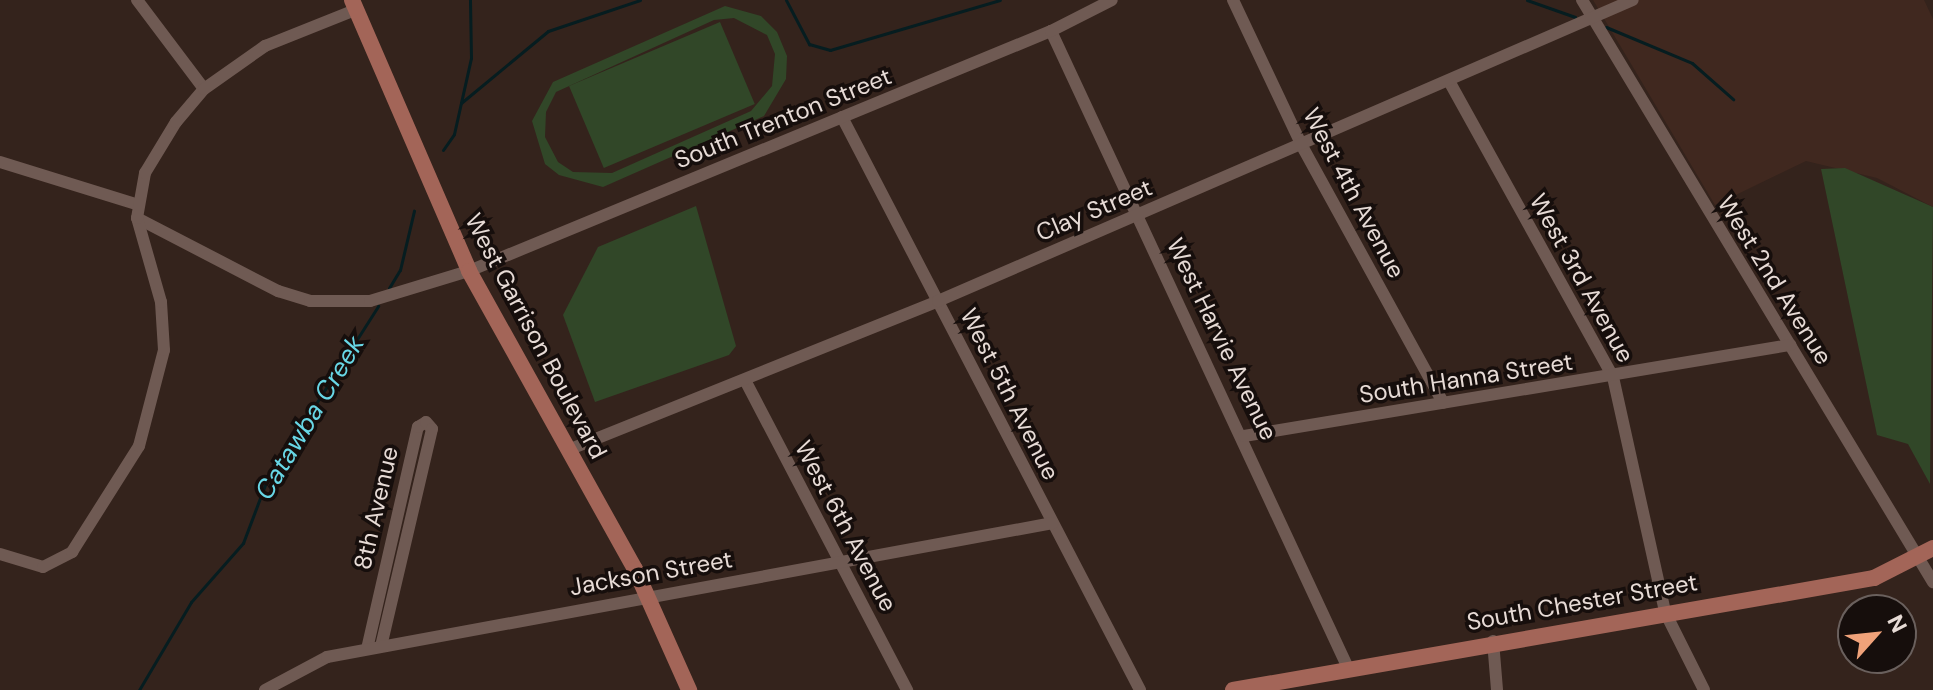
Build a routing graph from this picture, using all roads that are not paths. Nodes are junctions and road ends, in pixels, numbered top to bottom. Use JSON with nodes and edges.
{"nodes":[{"id":1,"x":137,"y":0,"type":"edge"},
{"id":2,"x":1112,"y":0,"type":"edge"},
{"id":3,"x":1233,"y":0,"type":"edge"},
{"id":4,"x":1582,"y":0,"type":"edge"},
{"id":5,"x":1633,"y":0,"type":"edge"},
{"id":6,"x":353,"y":5,"type":"edge"},
{"id":7,"x":1593,"y":20,"type":"junction"},
{"id":8,"x":1051,"y":31,"type":"junction"},
{"id":9,"x":1449,"y":81,"type":"junction"},
{"id":10,"x":204,"y":89,"type":"junction"},
{"id":11,"x":842,"y":117,"type":"junction"},
{"id":12,"x":1302,"y":146,"type":"junction"},
{"id":13,"x":0,"y":162,"type":"edge"},
{"id":14,"x":138,"y":211,"type":"junction"},
{"id":15,"x":1138,"y":215,"type":"junction"},
{"id":16,"x":469,"y":271,"type":"junction"},
{"id":17,"x":938,"y":301,"type":"junction"},
{"id":18,"x":1790,"y":345,"type":"junction"},
{"id":19,"x":1613,"y":377,"type":"junction"},
{"id":20,"x":746,"y":382,"type":"junction"},
{"id":21,"x":1443,"y":403,"type":"junction"},
{"id":22,"x":1244,"y":436,"type":"junction"},
{"id":23,"x":568,"y":450,"type":"junction"},
{"id":24,"x":1053,"y":523,"type":"junction"},
{"id":25,"x":1926,"y":552,"type":"edge"},
{"id":26,"x":0,"y":554,"type":"edge"},
{"id":27,"x":840,"y":562,"type":"junction"},
{"id":28,"x":1933,"y":582,"type":"edge"},
{"id":29,"x":648,"y":595,"type":"junction"},
{"id":30,"x":1665,"y":612,"type":"junction"},
{"id":31,"x":1493,"y":641,"type":"junction"},
{"id":32,"x":381,"y":646,"type":"junction"},
{"id":33,"x":367,"y":649,"type":"junction"},
{"id":34,"x":1348,"y":668,"type":"junction"},
{"id":35,"x":265,"y":690,"type":"edge"},
{"id":36,"x":689,"y":690,"type":"edge"},
{"id":37,"x":907,"y":690,"type":"edge"},
{"id":38,"x":1140,"y":690,"type":"edge"},
{"id":39,"x":1233,"y":690,"type":"edge"},
{"id":40,"x":1497,"y":690,"type":"edge"},
{"id":41,"x":1704,"y":690,"type":"edge"}],
"edges":[{"from":1,"to":10,"type":"street"},
{"from":2,"to":8,"type":"street","name":"South Trenton Street"},
{"from":3,"to":12,"type":"street","name":"West 4th Avenue"},
{"from":4,"to":7,"type":"street","name":"West 2nd Avenue"},
{"from":5,"to":7,"type":"street","name":"Clay Street"},
{"from":6,"to":10,"type":"street"},
{"from":6,"to":16,"type":"main road","name":"West Garrison Boulevard"},
{"from":7,"to":9,"type":"street","name":"Clay Street"},
{"from":7,"to":18,"type":"street","name":"West 2nd Avenue"},
{"from":8,"to":11,"type":"street","name":"South Trenton Street"},
{"from":8,"to":15,"type":"street","name":"West Harvie Avenue"},
{"from":9,"to":12,"type":"street","name":"Clay Street"},
{"from":9,"to":19,"type":"street","name":"West 3rd Avenue"},
{"from":10,"to":14,"type":"street"},
{"from":11,"to":16,"type":"street","name":"South Trenton Street"},
{"from":11,"to":17,"type":"street","name":"West 5th Avenue"},
{"from":12,"to":15,"type":"street","name":"Clay Street"},
{"from":12,"to":21,"type":"street","name":"West 4th Avenue"},
{"from":13,"to":14,"type":"street","name":"South Trenton Street"},
{"from":14,"to":16,"type":"street","name":"South Trenton Street"},
{"from":14,"to":26,"type":"street"},
{"from":15,"to":17,"type":"street","name":"Clay Street"},
{"from":15,"to":22,"type":"street","name":"West Harvie Avenue"},
{"from":16,"to":23,"type":"main road","name":"West Garrison Boulevard"},
{"from":17,"to":20,"type":"street","name":"Clay Street"},
{"from":17,"to":24,"type":"street","name":"West 5th Avenue"},
{"from":18,"to":19,"type":"street","name":"South Hanna Street"},
{"from":18,"to":25,"type":"street","name":"West 2nd Avenue"},
{"from":19,"to":21,"type":"street","name":"South Hanna Street"},
{"from":19,"to":30,"type":"street","name":"West 3rd Avenue"},
{"from":20,"to":23,"type":"street","name":"Clay Street"},
{"from":20,"to":27,"type":"street","name":"West 6th Avenue"},
{"from":21,"to":22,"type":"street","name":"South Hanna Street"},
{"from":22,"to":34,"type":"street","name":"West Harvie Avenue"},
{"from":23,"to":29,"type":"main road","name":"West Garrison Boulevard"},
{"from":24,"to":27,"type":"street","name":"Jackson Street"},
{"from":24,"to":38,"type":"street","name":"West 5th Avenue"},
{"from":25,"to":28,"type":"street","name":"West 2nd Avenue"},
{"from":25,"to":30,"type":"main road","name":"South Chester Street"},
{"from":27,"to":29,"type":"street","name":"Jackson Street"},
{"from":27,"to":37,"type":"street","name":"West 6th Avenue"},
{"from":29,"to":32,"type":"street","name":"Jackson Street"},
{"from":29,"to":36,"type":"main road","name":"West Garrison Boulevard"},
{"from":30,"to":31,"type":"main road","name":"South Chester Street"},
{"from":30,"to":41,"type":"street","name":"West 3rd Avenue"},
{"from":31,"to":34,"type":"main road","name":"South Chester Street"},
{"from":31,"to":40,"type":"street"},
{"from":32,"to":33,"type":"street","name":"Jackson Street"},
{"from":32,"to":33,"type":"street","name":"8th Avenue"},
{"from":33,"to":35,"type":"street","name":"Jackson Street"},
{"from":34,"to":39,"type":"main road","name":"South Chester Street"}]}
